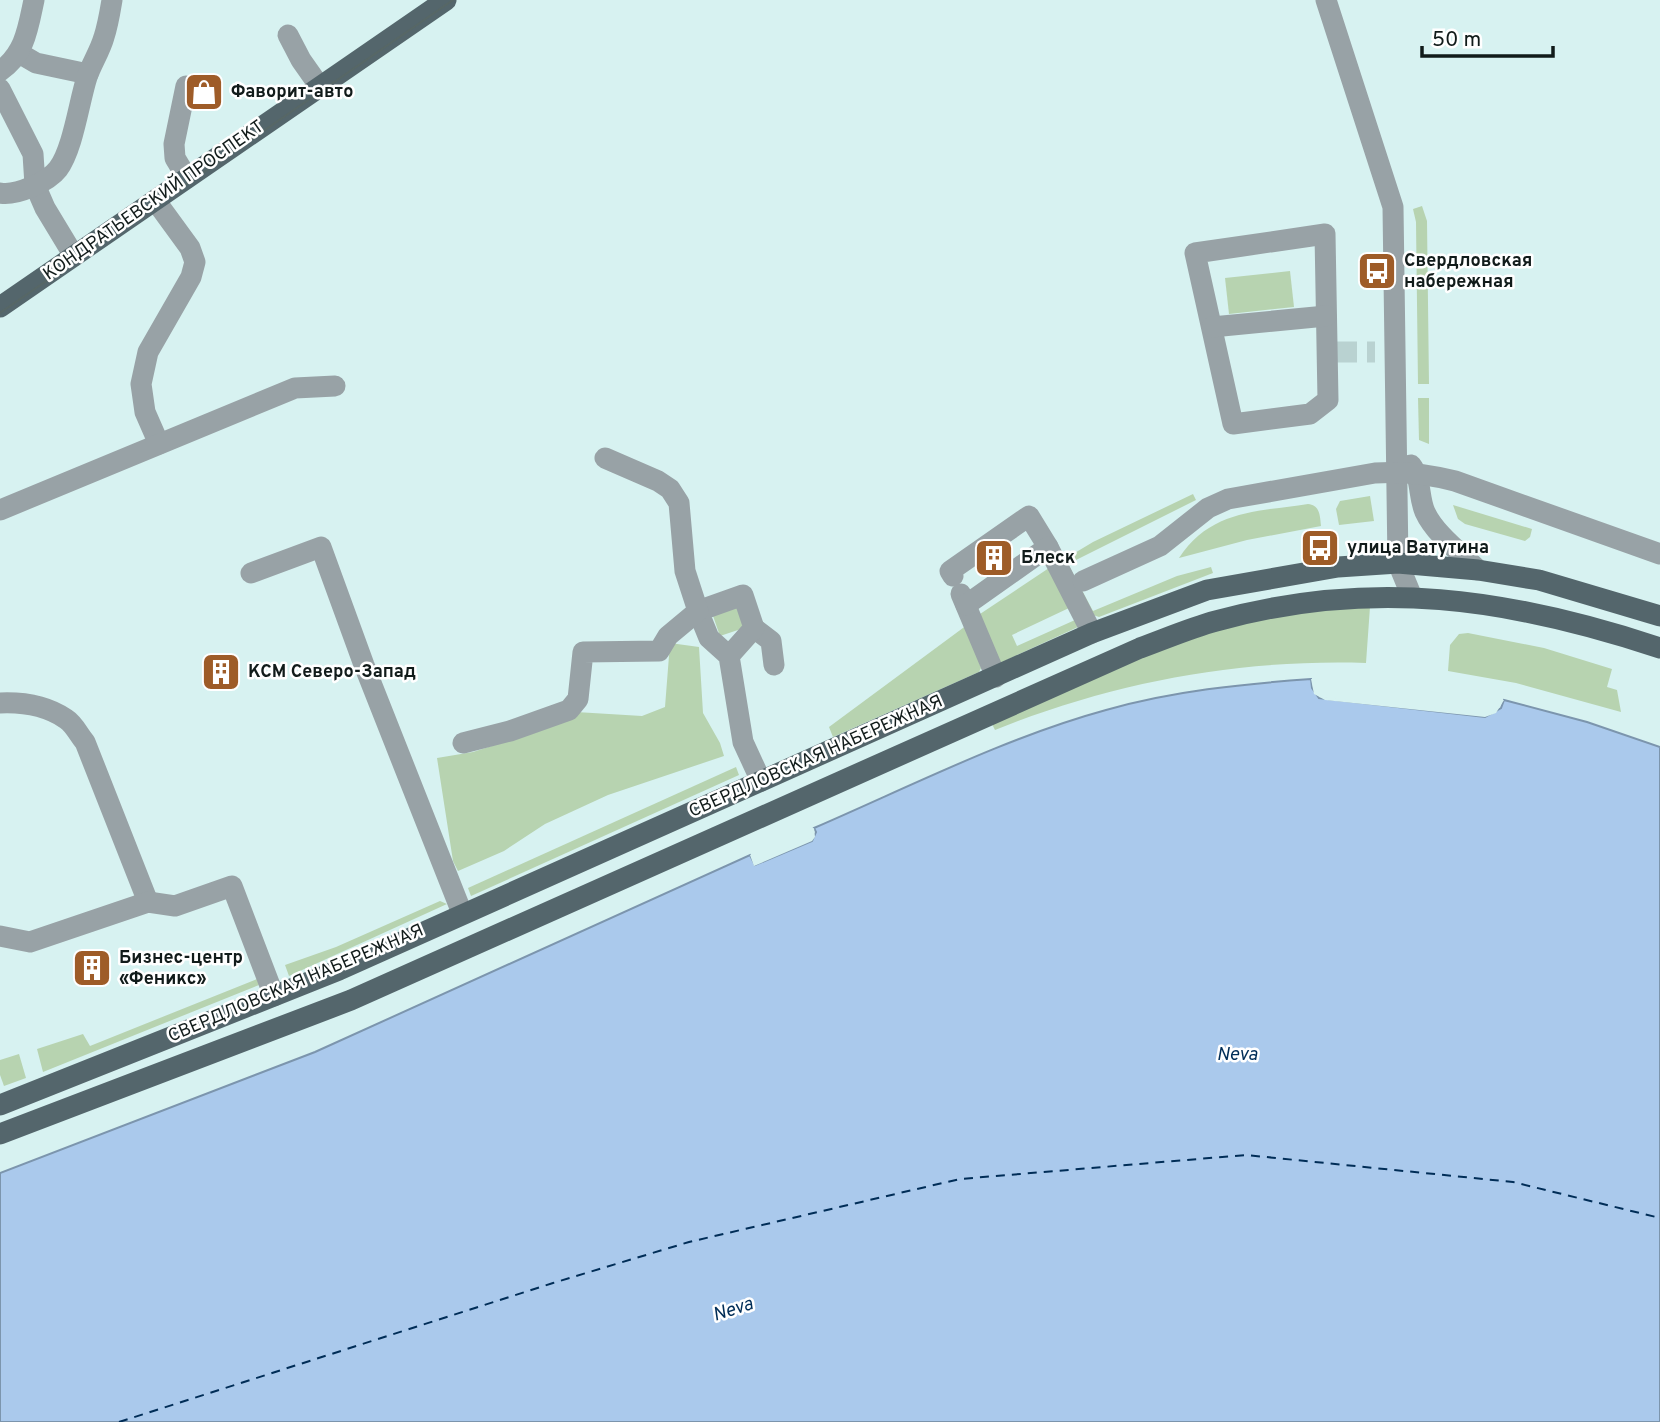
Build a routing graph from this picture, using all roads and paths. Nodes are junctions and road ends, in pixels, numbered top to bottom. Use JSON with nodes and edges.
{"nodes":[{"id":1,"x":34,"y":0,"type":"edge"},
{"id":2,"x":112,"y":0,"type":"edge"},
{"id":3,"x":446,"y":0,"type":"edge"},
{"id":4,"x":1326,"y":0,"type":"edge"},
{"id":5,"x":288,"y":35,"type":"dead end"},
{"id":6,"x":19,"y":53,"type":"junction"},
{"id":7,"x":0,"y":71,"type":"edge"},
{"id":8,"x":88,"y":74,"type":"junction"},
{"id":9,"x":186,"y":86,"type":"dead end"},
{"id":10,"x":320,"y":87,"type":"junction"},
{"id":11,"x":0,"y":89,"type":"edge"},
{"id":12,"x":187,"y":178,"type":"junction"},
{"id":13,"x":35,"y":185,"type":"junction"},
{"id":14,"x":0,"y":193,"type":"edge"},
{"id":15,"x":155,"y":200,"type":"junction"},
{"id":16,"x":74,"y":256,"type":"junction"},
{"id":17,"x":0,"y":307,"type":"edge"},
{"id":18,"x":1326,"y":316,"type":"junction"},
{"id":19,"x":1213,"y":327,"type":"junction"},
{"id":20,"x":335,"y":386,"type":"dead end"},
{"id":21,"x":159,"y":444,"type":"junction"},
{"id":22,"x":605,"y":458,"type":"dead end"},
{"id":23,"x":1407,"y":473,"type":"junction"},
{"id":24,"x":0,"y":510,"type":"edge"},
{"id":25,"x":1048,"y":547,"type":"junction"},
{"id":26,"x":1660,"y":554,"type":"edge"},
{"id":27,"x":1398,"y":564,"type":"junction"},
{"id":28,"x":1478,"y":570,"type":"junction"},
{"id":29,"x":251,"y":573,"type":"dead end"},
{"id":30,"x":1083,"y":581,"type":"dead end"},
{"id":31,"x":960,"y":591,"type":"junction"},
{"id":32,"x":1412,"y":597,"type":"junction"},
{"id":33,"x":698,"y":611,"type":"junction"},
{"id":34,"x":1660,"y":616,"type":"edge"},
{"id":35,"x":754,"y":628,"type":"junction"},
{"id":36,"x":1092,"y":633,"type":"junction"},
{"id":37,"x":1660,"y":648,"type":"edge"},
{"id":38,"x":729,"y":656,"type":"junction"},
{"id":39,"x":774,"y":665,"type":"dead end"},
{"id":40,"x":996,"y":677,"type":"junction"},
{"id":41,"x":0,"y":703,"type":"edge"},
{"id":42,"x":463,"y":743,"type":"dead end"},
{"id":43,"x":761,"y":781,"type":"junction"},
{"id":44,"x":148,"y":902,"type":"junction"},
{"id":45,"x":462,"y":913,"type":"junction"},
{"id":46,"x":0,"y":936,"type":"edge"},
{"id":47,"x":274,"y":996,"type":"junction"},
{"id":48,"x":0,"y":1105,"type":"edge"},
{"id":49,"x":0,"y":1134,"type":"edge"}],
"edges":[{"from":1,"to":6,"type":"street"},
{"from":2,"to":8,"type":"street"},
{"from":3,"to":10,"type":"main road","name":"КОНДРАТЬЕВСКИЙ ПРОСПЕКТ"},
{"from":4,"to":23,"type":"street"},
{"from":5,"to":10,"type":"street"},
{"from":6,"to":7,"type":"street"},
{"from":6,"to":8,"type":"street"},
{"from":8,"to":13,"type":"street"},
{"from":9,"to":12,"type":"street"},
{"from":10,"to":12,"type":"main road","name":"КОНДРАТЬЕВСКИЙ ПРОСПЕКТ"},
{"from":11,"to":13,"type":"street"},
{"from":12,"to":15,"type":"main road","name":"КОНДРАТЬЕВСКИЙ ПРОСПЕКТ"},
{"from":13,"to":14,"type":"street"},
{"from":13,"to":16,"type":"street"},
{"from":15,"to":16,"type":"main road","name":"КОНДРАТЬЕВСКИЙ ПРОСПЕКТ"},
{"from":15,"to":21,"type":"street"},
{"from":16,"to":17,"type":"main road","name":"КОНДРАТЬЕВСКИЙ ПРОСПЕКТ"},
{"from":18,"to":19,"type":"street"},
{"from":18,"to":19,"type":"street"},
{"from":18,"to":19,"type":"street"},
{"from":20,"to":21,"type":"street"},
{"from":21,"to":24,"type":"street"},
{"from":22,"to":33,"type":"street"},
{"from":23,"to":26,"type":"street"},
{"from":23,"to":27,"type":"street"},
{"from":23,"to":28,"type":"street"},
{"from":23,"to":30,"type":"street"},
{"from":25,"to":31,"type":"street"},
{"from":25,"to":31,"type":"street"},
{"from":25,"to":36,"type":"street"},
{"from":27,"to":28,"type":"main road","name":"СВЕРДЛОВСКАЯ НАБЕРЕЖНАЯ"},
{"from":27,"to":32,"type":"street"},
{"from":27,"to":36,"type":"main road","name":"СВЕРДЛОВСКАЯ НАБЕРЕЖНАЯ"},
{"from":28,"to":34,"type":"main road","name":"СВЕРДЛОВСКАЯ НАБЕРЕЖНАЯ"},
{"from":29,"to":45,"type":"street"},
{"from":31,"to":40,"type":"street"},
{"from":32,"to":37,"type":"main road","name":"СВЕРДЛОВСКАЯ НАБЕРЕЖНАЯ"},
{"from":32,"to":49,"type":"main road","name":"СВЕРДЛОВСКАЯ НАБЕРЕЖНАЯ"},
{"from":33,"to":35,"type":"street"},
{"from":33,"to":38,"type":"street"},
{"from":33,"to":42,"type":"street"},
{"from":35,"to":38,"type":"street"},
{"from":35,"to":39,"type":"street"},
{"from":36,"to":40,"type":"main road","name":"СВЕРДЛОВСКАЯ НАБЕРЕЖНАЯ"},
{"from":38,"to":43,"type":"street"},
{"from":40,"to":43,"type":"main road","name":"СВЕРДЛОВСКАЯ НАБЕРЕЖНАЯ"},
{"from":41,"to":44,"type":"street"},
{"from":43,"to":45,"type":"main road","name":"СВЕРДЛОВСКАЯ НАБЕРЕЖНАЯ"},
{"from":44,"to":46,"type":"street"},
{"from":44,"to":47,"type":"street"},
{"from":45,"to":47,"type":"main road","name":"СВЕРДЛОВСКАЯ НАБЕРЕЖНАЯ"},
{"from":47,"to":48,"type":"main road","name":"СВЕРДЛОВСКАЯ НАБЕРЕЖНАЯ"}]}
